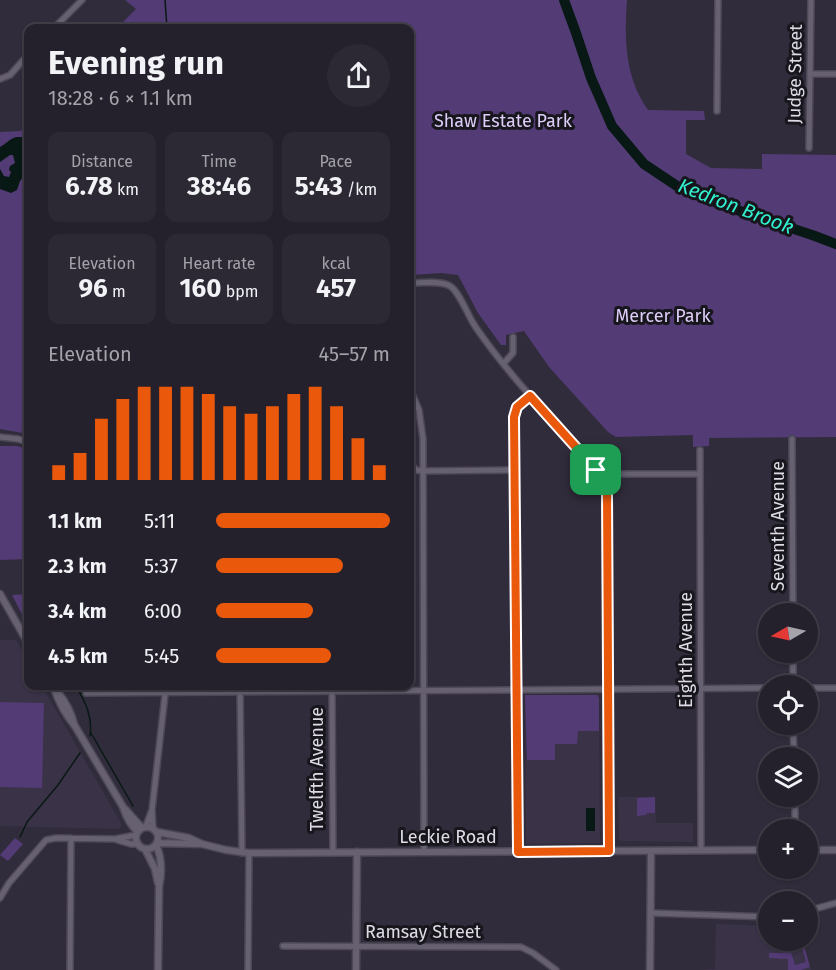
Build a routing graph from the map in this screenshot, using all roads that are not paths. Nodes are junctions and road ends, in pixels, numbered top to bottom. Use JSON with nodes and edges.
{"nodes":[{"id":1,"x":82,"y":0,"type":"edge"},
{"id":2,"x":718,"y":0,"type":"edge"},
{"id":3,"x":811,"y":0,"type":"edge"},
{"id":4,"x":58,"y":24,"type":"edge"},
{"id":5,"x":24,"y":59,"type":"edge"},
{"id":6,"x":810,"y":74,"type":"junction"},
{"id":7,"x":836,"y":74,"type":"edge"},
{"id":8,"x":0,"y":79,"type":"edge"},
{"id":9,"x":717,"y":111,"type":"dead end"},
{"id":10,"x":809,"y":148,"type":"dead end"},
{"id":11,"x":414,"y":283,"type":"edge"},
{"id":12,"x":513,"y":337,"type":"dead end"},
{"id":13,"x":504,"y":363,"type":"junction"},
{"id":14,"x":530,"y":396,"type":"junction"},
{"id":15,"x":414,"y":399,"type":"edge"},
{"id":16,"x":0,"y":437,"type":"edge"},
{"id":17,"x":792,"y":439,"type":"dead end"},
{"id":18,"x":24,"y":441,"type":"edge"},
{"id":19,"x":700,"y":450,"type":"dead end"},
{"id":20,"x":414,"y":468,"type":"edge"},
{"id":21,"x":514,"y":470,"type":"junction"},
{"id":22,"x":423,"y":471,"type":"junction"},
{"id":23,"x":700,"y":474,"type":"junction"},
{"id":24,"x":603,"y":480,"type":"junction"},
{"id":25,"x":0,"y":594,"type":"edge"},
{"id":26,"x":793,"y":603,"type":"edge"},
{"id":27,"x":24,"y":636,"type":"edge"},
{"id":28,"x":758,"y":688,"type":"edge"},
{"id":29,"x":818,"y":688,"type":"edge"},
{"id":30,"x":836,"y":688,"type":"edge"},
{"id":31,"x":609,"y":689,"type":"junction"},
{"id":32,"x":701,"y":689,"type":"junction"},
{"id":33,"x":54,"y":690,"type":"edge"},
{"id":34,"x":146,"y":690,"type":"edge"},
{"id":35,"x":166,"y":690,"type":"edge"},
{"id":36,"x":240,"y":690,"type":"edge"},
{"id":37,"x":332,"y":690,"type":"edge"},
{"id":38,"x":393,"y":690,"type":"edge"},
{"id":39,"x":517,"y":690,"type":"junction"},
{"id":40,"x":424,"y":691,"type":"junction"},
{"id":41,"x":86,"y":693,"type":"dead end"},
{"id":42,"x":145,"y":830,"type":"junction"},
{"id":43,"x":71,"y":838,"type":"junction"},
{"id":44,"x":115,"y":839,"type":"junction"},
{"id":45,"x":138,"y":844,"type":"junction"},
{"id":46,"x":156,"y":844,"type":"junction"},
{"id":47,"x":202,"y":844,"type":"junction"},
{"id":48,"x":145,"y":849,"type":"junction"},
{"id":49,"x":758,"y":850,"type":"edge"},
{"id":50,"x":818,"y":850,"type":"edge"},
{"id":51,"x":836,"y":850,"type":"edge"},
{"id":52,"x":609,"y":851,"type":"junction"},
{"id":53,"x":651,"y":851,"type":"junction"},
{"id":54,"x":702,"y":851,"type":"junction"},
{"id":55,"x":333,"y":852,"type":"junction"},
{"id":56,"x":357,"y":852,"type":"junction"},
{"id":57,"x":424,"y":852,"type":"junction"},
{"id":58,"x":518,"y":852,"type":"junction"},
{"id":59,"x":245,"y":853,"type":"junction"},
{"id":60,"x":9,"y":883,"type":"junction"},
{"id":61,"x":159,"y":887,"type":"junction"},
{"id":62,"x":0,"y":888,"type":"edge"},
{"id":63,"x":0,"y":897,"type":"edge"},
{"id":64,"x":836,"y":903,"type":"edge"},
{"id":65,"x":818,"y":908,"type":"edge"},
{"id":66,"x":651,"y":914,"type":"junction"},
{"id":67,"x":758,"y":917,"type":"edge"},
{"id":68,"x":283,"y":946,"type":"dead end"},
{"id":69,"x":356,"y":946,"type":"junction"},
{"id":70,"x":70,"y":970,"type":"edge"},
{"id":71,"x":158,"y":970,"type":"edge"},
{"id":72,"x":248,"y":970,"type":"edge"},
{"id":73,"x":356,"y":970,"type":"edge"},
{"id":74,"x":556,"y":970,"type":"edge"},
{"id":75,"x":650,"y":970,"type":"edge"}],
"edges":[{"from":1,"to":4,"type":"street"},
{"from":2,"to":9,"type":"street"},
{"from":3,"to":6,"type":"street","name":"Judge Street"},
{"from":5,"to":8,"type":"street"},
{"from":6,"to":7,"type":"street"},
{"from":6,"to":10,"type":"street","name":"Judge Street"},
{"from":11,"to":13,"type":"street"},
{"from":12,"to":13,"type":"street"},
{"from":13,"to":14,"type":"street"},
{"from":14,"to":21,"type":"street"},
{"from":14,"to":24,"type":"street"},
{"from":15,"to":22,"type":"street"},
{"from":16,"to":18,"type":"street"},
{"from":17,"to":26,"type":"street","name":"Seventh Avenue"},
{"from":19,"to":23,"type":"street","name":"Eighth Avenue"},
{"from":20,"to":22,"type":"street"},
{"from":21,"to":22,"type":"street"},
{"from":21,"to":39,"type":"street"},
{"from":22,"to":40,"type":"street"},
{"from":23,"to":24,"type":"street"},
{"from":23,"to":32,"type":"street","name":"Eighth Avenue"},
{"from":24,"to":31,"type":"street"},
{"from":25,"to":27,"type":"street"},
{"from":28,"to":32,"type":"street"},
{"from":29,"to":30,"type":"street"},
{"from":31,"to":32,"type":"street"},
{"from":31,"to":39,"type":"street"},
{"from":31,"to":52,"type":"street"},
{"from":32,"to":54,"type":"street","name":"Eighth Avenue"},
{"from":33,"to":42,"type":"street"},
{"from":34,"to":41,"type":"street"},
{"from":35,"to":42,"type":"street"},
{"from":36,"to":59,"type":"street"},
{"from":37,"to":55,"type":"street","name":"Twelfth Avenue"},
{"from":38,"to":40,"type":"street"},
{"from":39,"to":40,"type":"street"},
{"from":39,"to":58,"type":"street"},
{"from":40,"to":57,"type":"street"},
{"from":42,"to":44,"type":"street"},
{"from":42,"to":45,"type":"street"},
{"from":42,"to":46,"type":"street"},
{"from":42,"to":47,"type":"street","name":"Leckie Road"},
{"from":43,"to":44,"type":"street"},
{"from":43,"to":60,"type":"street"},
{"from":43,"to":70,"type":"street"},
{"from":44,"to":45,"type":"street"},
{"from":45,"to":48,"type":"street"},
{"from":46,"to":47,"type":"street","name":"Leckie Road"},
{"from":46,"to":48,"type":"street"},
{"from":46,"to":61,"type":"street"},
{"from":47,"to":59,"type":"street","name":"Leckie Road"},
{"from":48,"to":61,"type":"street"},
{"from":49,"to":54,"type":"street","name":"Leckie Road"},
{"from":50,"to":51,"type":"street"},
{"from":52,"to":53,"type":"street","name":"Leckie Road"},
{"from":52,"to":58,"type":"street","name":"Leckie Road"},
{"from":53,"to":54,"type":"street","name":"Leckie Road"},
{"from":53,"to":66,"type":"street"},
{"from":55,"to":56,"type":"street","name":"Leckie Road"},
{"from":55,"to":59,"type":"street","name":"Leckie Road"},
{"from":56,"to":57,"type":"street","name":"Leckie Road"},
{"from":56,"to":69,"type":"street"},
{"from":57,"to":58,"type":"street","name":"Leckie Road"},
{"from":59,"to":72,"type":"street"},
{"from":60,"to":62,"type":"street"},
{"from":60,"to":63,"type":"street"},
{"from":61,"to":71,"type":"street"},
{"from":64,"to":65,"type":"street"},
{"from":66,"to":67,"type":"street"},
{"from":66,"to":75,"type":"street"},
{"from":68,"to":69,"type":"street","name":"Ramsay Street"},
{"from":69,"to":73,"type":"street"},
{"from":69,"to":74,"type":"street","name":"Ramsay Street"}]}
